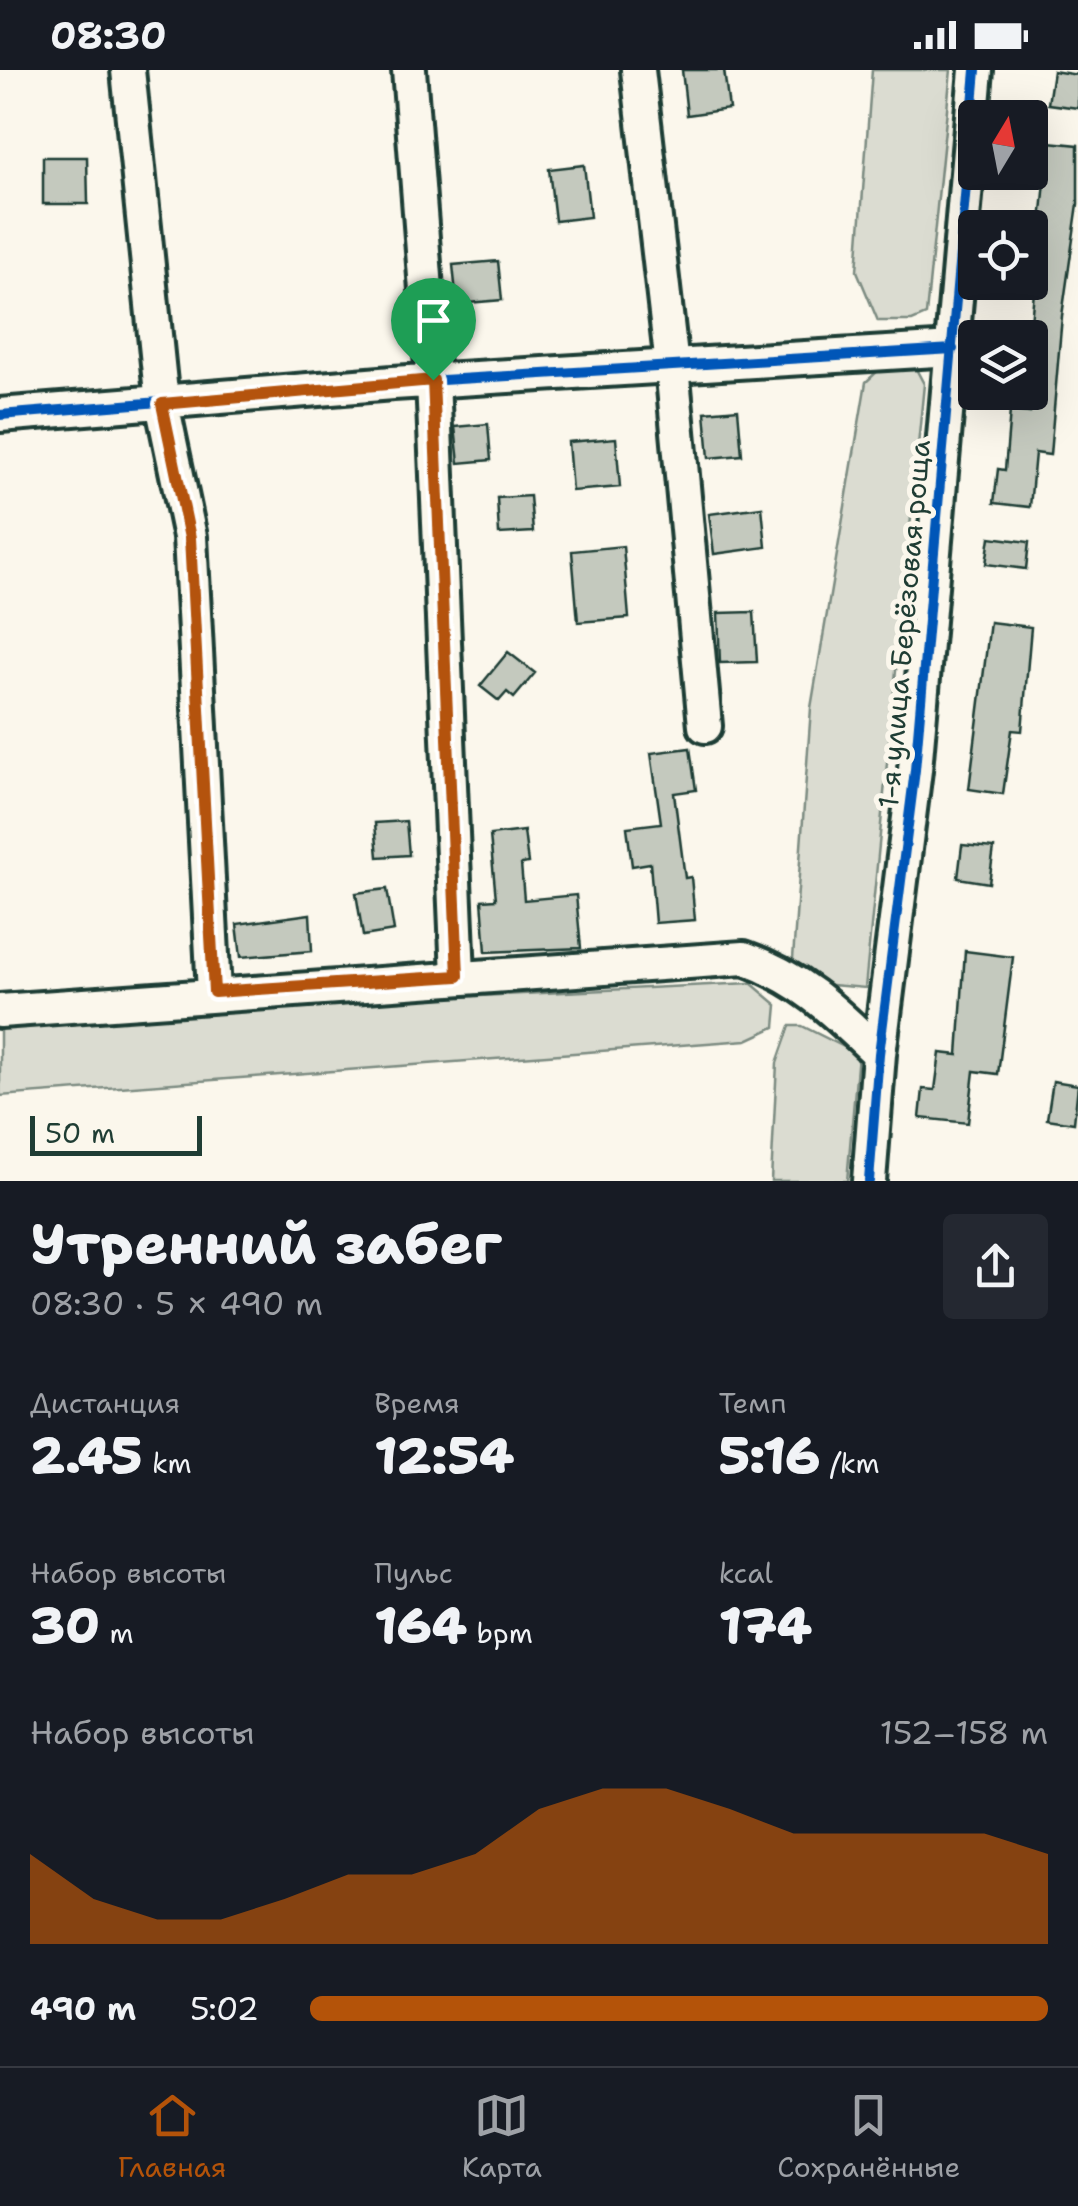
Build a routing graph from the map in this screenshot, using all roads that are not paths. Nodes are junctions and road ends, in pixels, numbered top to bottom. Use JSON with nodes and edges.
{"nodes":[{"id":1,"x":128,"y":70,"type":"edge"},
{"id":2,"x":410,"y":70,"type":"edge"},
{"id":3,"x":638,"y":70,"type":"edge"},
{"id":4,"x":976,"y":70,"type":"edge"},
{"id":5,"x":953,"y":349,"type":"junction"},
{"id":6,"x":672,"y":366,"type":"junction"},
{"id":7,"x":433,"y":380,"type":"junction"},
{"id":8,"x":162,"y":404,"type":"junction"},
{"id":9,"x":0,"y":416,"type":"edge"},
{"id":10,"x":705,"y":726,"type":"dead end"},
{"id":11,"x":458,"y":976,"type":"junction"},
{"id":12,"x":214,"y":992,"type":"junction"},
{"id":13,"x":0,"y":1011,"type":"edge"},
{"id":14,"x":879,"y":1054,"type":"junction"},
{"id":15,"x":869,"y":1181,"type":"edge"}],
"edges":[{"from":1,"to":8,"type":"street"},
{"from":2,"to":7,"type":"street"},
{"from":3,"to":6,"type":"street"},
{"from":4,"to":5,"type":"street","name":"1-я улица Берёзовая роща"},
{"from":5,"to":6,"type":"street"},
{"from":5,"to":14,"type":"street","name":"1-я улица Берёзовая роща"},
{"from":6,"to":7,"type":"street"},
{"from":6,"to":10,"type":"street"},
{"from":7,"to":8,"type":"street"},
{"from":7,"to":11,"type":"street"},
{"from":8,"to":9,"type":"street"},
{"from":8,"to":12,"type":"street"},
{"from":11,"to":12,"type":"street"},
{"from":11,"to":14,"type":"street"},
{"from":12,"to":13,"type":"street"},
{"from":14,"to":15,"type":"street","name":"1-я улица Берёзовая роща"}]}
